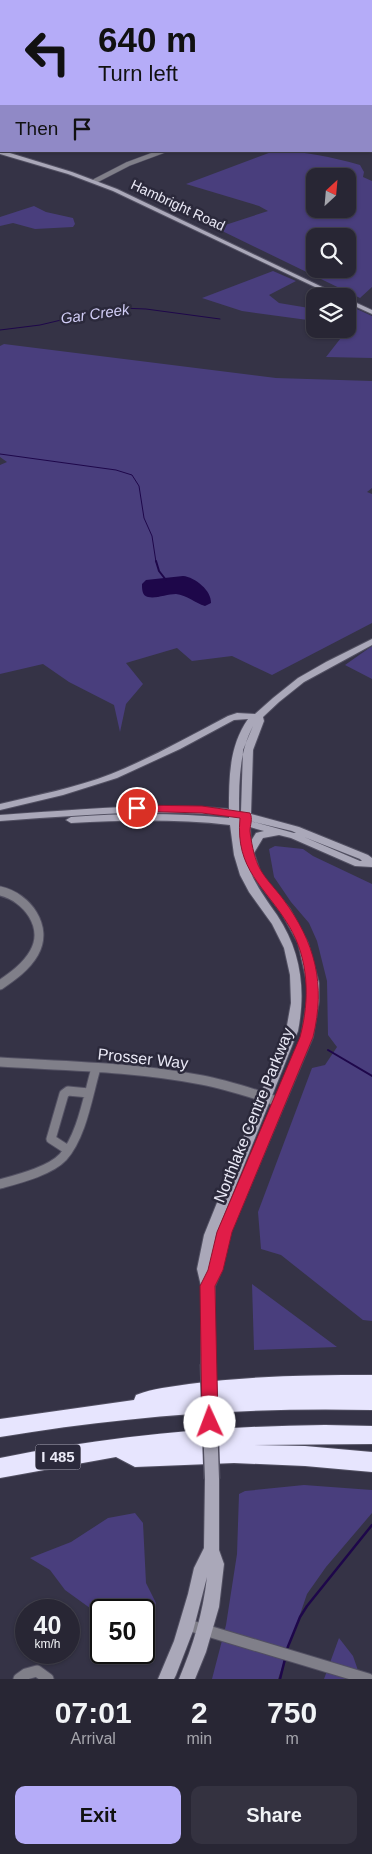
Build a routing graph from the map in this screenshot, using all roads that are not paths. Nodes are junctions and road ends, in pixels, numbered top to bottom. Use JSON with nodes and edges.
{"nodes":[{"id":1,"x":0,"y":152,"type":"edge"},
{"id":2,"x":160,"y":152,"type":"edge"},
{"id":3,"x":96,"y":182,"type":"junction"},
{"id":4,"x":321,"y":288,"type":"edge"},
{"id":5,"x":356,"y":305,"type":"edge"},
{"id":6,"x":372,"y":312,"type":"edge"},
{"id":7,"x":372,"y":642,"type":"edge"},
{"id":8,"x":259,"y":717,"type":"junction"},
{"id":9,"x":0,"y":807,"type":"edge"},
{"id":10,"x":234,"y":817,"type":"junction"},
{"id":11,"x":0,"y":818,"type":"edge"},
{"id":12,"x":246,"y":819,"type":"junction"},
{"id":13,"x":0,"y":824,"type":"edge"},
{"id":14,"x":294,"y":836,"type":"junction"},
{"id":15,"x":249,"y":852,"type":"junction"},
{"id":16,"x":372,"y":864,"type":"edge"},
{"id":17,"x":0,"y":891,"type":"edge"},
{"id":18,"x":0,"y":985,"type":"edge"},
{"id":19,"x":0,"y":1062,"type":"edge"},
{"id":20,"x":96,"y":1068,"type":"junction"},
{"id":21,"x":88,"y":1093,"type":"junction"},
{"id":22,"x":265,"y":1098,"type":"junction"},
{"id":23,"x":280,"y":1102,"type":"junction"},
{"id":24,"x":68,"y":1150,"type":"junction"},
{"id":25,"x":0,"y":1184,"type":"edge"},
{"id":26,"x":208,"y":1286,"type":"junction"},
{"id":27,"x":372,"y":1384,"type":"edge"},
{"id":28,"x":372,"y":1401,"type":"edge"},
{"id":29,"x":88,"y":1413,"type":"junction"},
{"id":30,"x":0,"y":1428,"type":"edge"},
{"id":31,"x":372,"y":1435,"type":"edge"},
{"id":32,"x":117,"y":1447,"type":"junction"},
{"id":33,"x":372,"y":1462,"type":"edge"},
{"id":34,"x":0,"y":1468,"type":"edge"},
{"id":35,"x":212,"y":1550,"type":"junction"},
{"id":36,"x":188,"y":1625,"type":"junction"},
{"id":37,"x":204,"y":1629,"type":"junction"},
{"id":38,"x":19,"y":1679,"type":"edge"},
{"id":39,"x":48,"y":1679,"type":"edge"},
{"id":40,"x":166,"y":1679,"type":"edge"},
{"id":41,"x":187,"y":1679,"type":"edge"},
{"id":42,"x":368,"y":1679,"type":"edge"}],
"edges":[{"from":1,"to":3,"type":"main road","name":"Hambright Road"},
{"from":2,"to":3,"type":"street"},
{"from":3,"to":4,"type":"main road","name":"Hambright Road"},
{"from":5,"to":6,"type":"main road"},
{"from":7,"to":8,"type":"main road","name":"Northlake Centre Parkway"},
{"from":8,"to":9,"type":"main road"},
{"from":8,"to":10,"type":"main road","name":"Northlake Centre Parkway"},
{"from":8,"to":12,"type":"main road","name":"Northlake Centre Parkway"},
{"from":10,"to":11,"type":"main road"},
{"from":10,"to":12,"type":"main road"},
{"from":10,"to":13,"type":"main road"},
{"from":10,"to":22,"type":"main road","name":"Northlake Centre Parkway"},
{"from":12,"to":14,"type":"main road"},
{"from":12,"to":15,"type":"main road","name":"Northlake Centre Parkway"},
{"from":12,"to":16,"type":"main road"},
{"from":14,"to":15,"type":"main road"},
{"from":14,"to":16,"type":"main road"},
{"from":15,"to":23,"type":"main road","name":"Northlake Centre Parkway"},
{"from":17,"to":18,"type":"street"},
{"from":19,"to":20,"type":"street","name":"Prosser Way"},
{"from":20,"to":21,"type":"street"},
{"from":20,"to":22,"type":"street","name":"Prosser Way"},
{"from":21,"to":24,"type":"street"},
{"from":21,"to":24,"type":"street"},
{"from":22,"to":23,"type":"street","name":"Prosser Way"},
{"from":22,"to":26,"type":"main road","name":"Northlake Centre Parkway"},
{"from":23,"to":26,"type":"main road","name":"Northlake Centre Parkway"},
{"from":24,"to":25,"type":"street"},
{"from":26,"to":35,"type":"main road","name":"Northlake Centre Parkway","bridge":true},
{"from":27,"to":29,"type":"highway"},
{"from":28,"to":29,"type":"highway","number":"I 485"},
{"from":29,"to":30,"type":"highway","number":"I 485"},
{"from":31,"to":32,"type":"highway","number":"I 485"},
{"from":32,"to":33,"type":"highway"},
{"from":32,"to":34,"type":"highway","number":"I 485"},
{"from":35,"to":36,"type":"main road","name":"Northlake Centre Parkway"},
{"from":35,"to":37,"type":"main road","name":"Northlake Centre Parkway"},
{"from":36,"to":37,"type":"street"},
{"from":36,"to":40,"type":"main road","name":"Northlake Centre Parkway"},
{"from":37,"to":41,"type":"main road","name":"Northlake Centre Parkway"},
{"from":37,"to":42,"type":"street"},
{"from":38,"to":39,"type":"street"}]}
